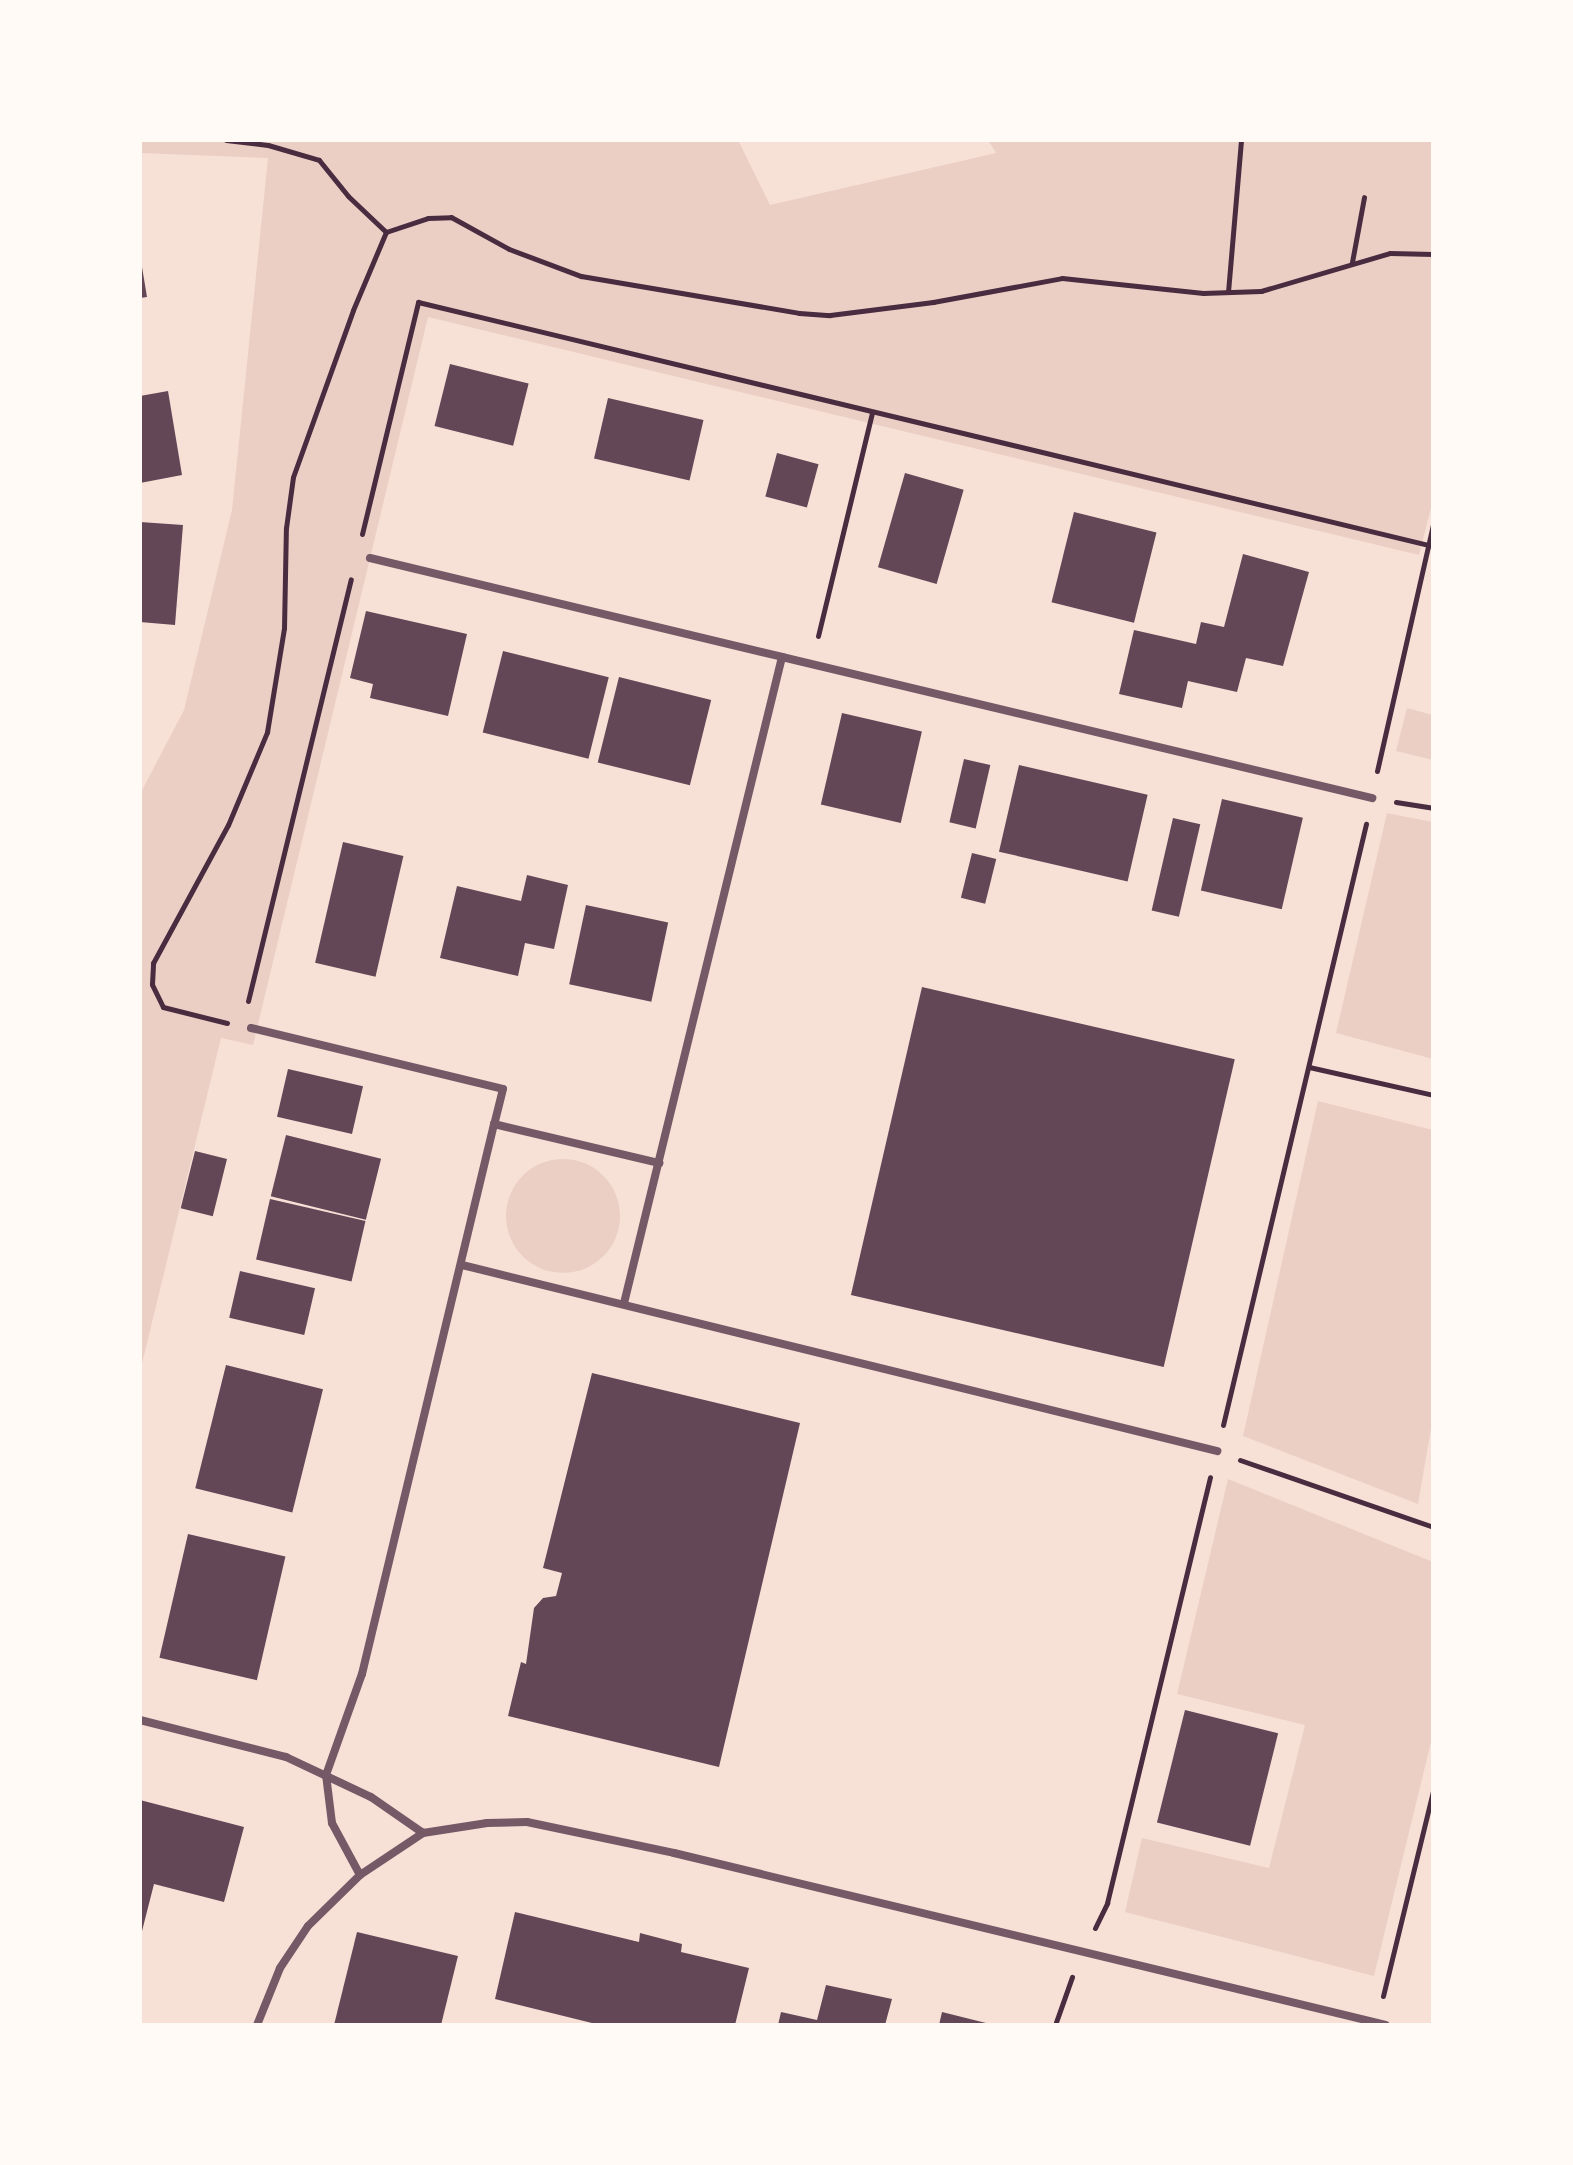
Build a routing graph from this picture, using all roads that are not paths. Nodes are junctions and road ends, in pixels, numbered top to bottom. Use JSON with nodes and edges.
{"nodes":[{"id":1,"x":370,"y":558,"type":"dead end"},
{"id":2,"x":782,"y":657,"type":"junction"},
{"id":3,"x":1372,"y":798,"type":"road end"},
{"id":4,"x":247,"y":1027,"type":"road end"},
{"id":5,"x":494,"y":1124,"type":"junction"},
{"id":6,"x":659,"y":1163,"type":"junction"},
{"id":7,"x":462,"y":1265,"type":"junction"},
{"id":8,"x":624,"y":1303,"type":"junction"},
{"id":9,"x":1217,"y":1451,"type":"road end"},
{"id":10,"x":140,"y":1720,"type":"edge"},
{"id":11,"x":326,"y":1775,"type":"junction"},
{"id":12,"x":423,"y":1833,"type":"junction"},
{"id":13,"x":360,"y":1875,"type":"junction"},
{"id":14,"x":257,"y":2025,"type":"edge"},
{"id":15,"x":1386,"y":2025,"type":"edge"}],
"edges":[{"from":1,"to":2,"type":"street"},
{"from":2,"to":3,"type":"street"},
{"from":2,"to":6,"type":"street"},
{"from":4,"to":5,"type":"street"},
{"from":5,"to":6,"type":"street"},
{"from":5,"to":7,"type":"street"},
{"from":6,"to":8,"type":"street"},
{"from":7,"to":8,"type":"street"},
{"from":7,"to":11,"type":"street"},
{"from":8,"to":9,"type":"street"},
{"from":10,"to":11,"type":"street"},
{"from":11,"to":12,"type":"street"},
{"from":11,"to":13,"type":"street"},
{"from":12,"to":13,"type":"street"},
{"from":12,"to":15,"type":"street"},
{"from":13,"to":14,"type":"street"}]}
